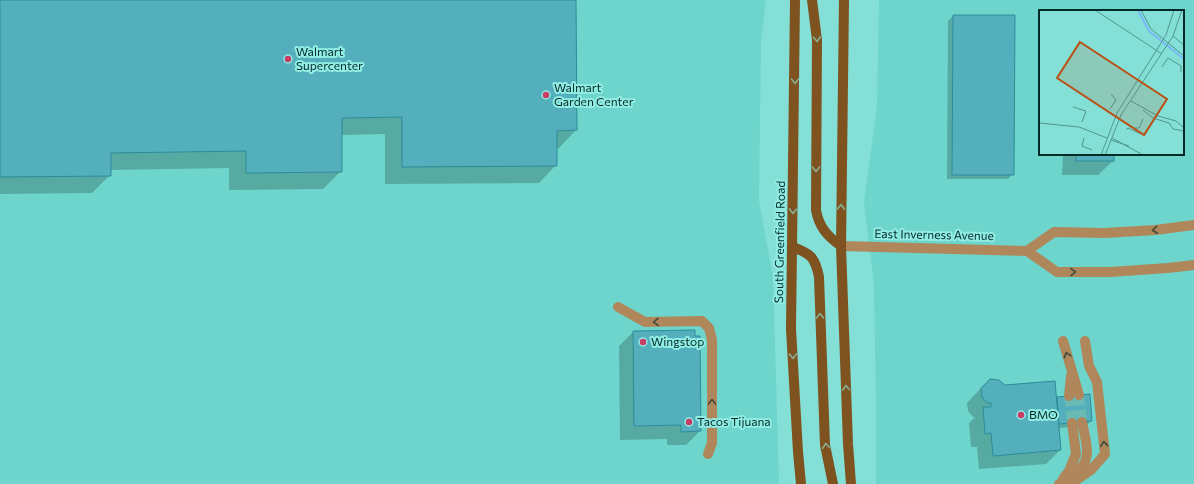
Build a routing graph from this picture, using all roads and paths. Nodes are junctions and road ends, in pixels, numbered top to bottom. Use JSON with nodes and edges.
{"nodes":[{"id":1,"x":795,"y":0,"type":"edge"},
{"id":2,"x":812,"y":0,"type":"edge"},
{"id":3,"x":844,"y":0,"type":"edge"},
{"id":4,"x":1194,"y":225,"type":"edge"},
{"id":5,"x":840,"y":246,"type":"junction"},
{"id":6,"x":793,"y":247,"type":"junction"},
{"id":7,"x":1027,"y":251,"type":"junction"},
{"id":8,"x":1194,"y":265,"type":"edge"},
{"id":9,"x":618,"y":307,"type":"dead end"},
{"id":10,"x":1063,"y":341,"type":"dead end"},
{"id":11,"x":1085,"y":341,"type":"dead end"},
{"id":12,"x":1074,"y":395,"type":"tunnel mouth"},
{"id":13,"x":1077,"y":422,"type":"tunnel mouth"},
{"id":14,"x":708,"y":454,"type":"dead end"},
{"id":15,"x":801,"y":484,"type":"edge"},
{"id":16,"x":833,"y":484,"type":"edge"},
{"id":17,"x":852,"y":484,"type":"edge"},
{"id":18,"x":1059,"y":484,"type":"edge"}],
"edges":[{"from":1,"to":6,"type":"main road","name":"South Greenfield Road","one_way":true},
{"from":2,"to":5,"type":"main road","one_way":true},
{"from":5,"to":3,"type":"main road","one_way":true},
{"from":4,"to":7,"type":"street","one_way":true},
{"from":5,"to":7,"type":"street","name":"East Inverness Avenue"},
{"from":17,"to":5,"type":"main road","one_way":true},
{"from":6,"to":15,"type":"main road","name":"South Greenfield Road","one_way":true},
{"from":16,"to":6,"type":"main road","one_way":true},
{"from":7,"to":8,"type":"street","one_way":true},
{"from":14,"to":9,"type":"street","one_way":true},
{"from":12,"to":10,"type":"street","one_way":true},
{"from":18,"to":11,"type":"street","one_way":true},
{"from":13,"to":18,"type":"street"}]}
